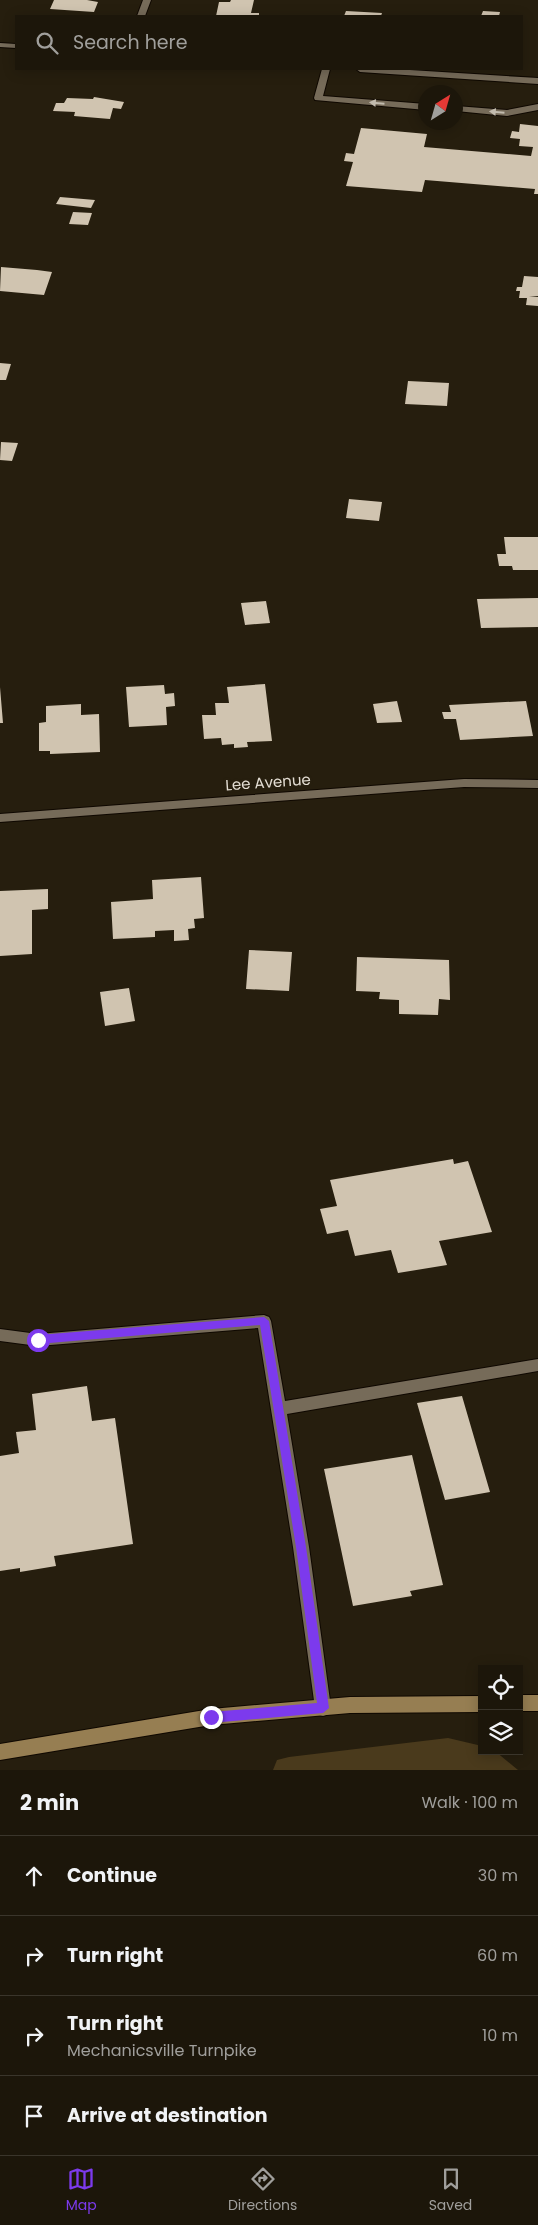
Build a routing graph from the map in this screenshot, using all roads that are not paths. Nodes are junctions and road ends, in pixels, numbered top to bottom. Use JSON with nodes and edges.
{"nodes":[{"id":1,"x":147,"y":0,"type":"edge"},
{"id":2,"x":141,"y":15,"type":"edge"},
{"id":3,"x":0,"y":45,"type":"edge"},
{"id":4,"x":15,"y":46,"type":"edge"},
{"id":5,"x":326,"y":70,"type":"edge"},
{"id":6,"x":375,"y":70,"type":"edge"},
{"id":7,"x":538,"y":81,"type":"edge"},
{"id":8,"x":418,"y":106,"type":"edge"},
{"id":9,"x":538,"y":107,"type":"edge"},
{"id":10,"x":463,"y":110,"type":"edge"},
{"id":11,"x":538,"y":784,"type":"edge"},
{"id":12,"x":0,"y":818,"type":"edge"},
{"id":13,"x":0,"y":1336,"type":"edge"},
{"id":14,"x":538,"y":1365,"type":"edge"},
{"id":15,"x":278,"y":1409,"type":"junction"},
{"id":16,"x":538,"y":1703,"type":"edge"},
{"id":17,"x":478,"y":1704,"type":"edge"},
{"id":18,"x":523,"y":1704,"type":"edge"},
{"id":19,"x":323,"y":1708,"type":"junction"},
{"id":20,"x":0,"y":1752,"type":"edge"}],
"edges":[{"from":1,"to":2,"type":"street"},
{"from":3,"to":4,"type":"street"},
{"from":8,"to":5,"type":"street","one_way":true},
{"from":6,"to":7,"type":"street"},
{"from":9,"to":10,"type":"street","one_way":true},
{"from":11,"to":12,"type":"street","name":"Lee Avenue"},
{"from":13,"to":15,"type":"street"},
{"from":14,"to":15,"type":"street"},
{"from":15,"to":19,"type":"street"},
{"from":16,"to":18,"type":"main road"},
{"from":17,"to":19,"type":"main road"},
{"from":19,"to":20,"type":"main road"}]}
